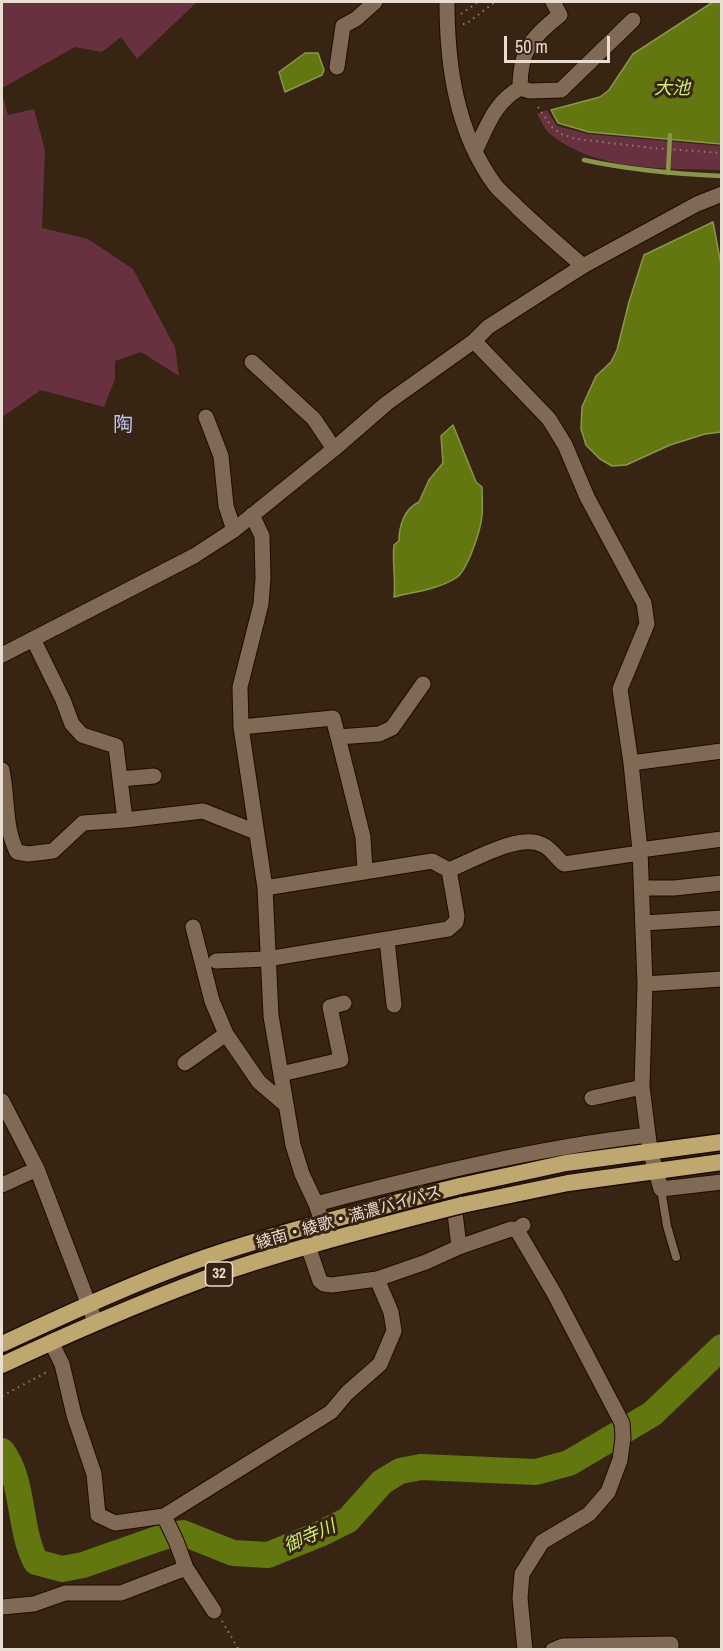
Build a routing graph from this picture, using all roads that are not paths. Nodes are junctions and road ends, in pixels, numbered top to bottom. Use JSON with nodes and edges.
{"nodes":[{"id":1,"x":375,"y":2,"type":"edge"},
{"id":2,"x":447,"y":2,"type":"edge"},
{"id":3,"x":553,"y":2,"type":"edge"},
{"id":4,"x":633,"y":20,"type":"dead end"},
{"id":5,"x":338,"y":67,"type":"dead end"},
{"id":6,"x":525,"y":90,"type":"junction"},
{"id":7,"x":475,"y":151,"type":"junction"},
{"id":8,"x":722,"y":194,"type":"edge"},
{"id":9,"x":583,"y":266,"type":"junction"},
{"id":10,"x":474,"y":341,"type":"junction"},
{"id":11,"x":252,"y":362,"type":"dead end"},
{"id":12,"x":206,"y":417,"type":"dead end"},
{"id":13,"x":334,"y":449,"type":"junction"},
{"id":14,"x":252,"y":515,"type":"junction"},
{"id":15,"x":234,"y":530,"type":"junction"},
{"id":16,"x":33,"y":639,"type":"junction"},
{"id":17,"x":2,"y":656,"type":"edge"},
{"id":18,"x":423,"y":684,"type":"dead end"},
{"id":19,"x":241,"y":727,"type":"junction"},
{"id":20,"x":338,"y":737,"type":"junction"},
{"id":21,"x":722,"y":750,"type":"edge"},
{"id":22,"x":631,"y":763,"type":"junction"},
{"id":23,"x":2,"y":770,"type":"edge"},
{"id":24,"x":154,"y":776,"type":"dead end"},
{"id":25,"x":120,"y":779,"type":"junction"},
{"id":26,"x":125,"y":820,"type":"junction"},
{"id":27,"x":256,"y":832,"type":"junction"},
{"id":28,"x":722,"y":839,"type":"edge"},
{"id":29,"x":640,"y":852,"type":"junction"},
{"id":30,"x":449,"y":870,"type":"junction"},
{"id":31,"x":365,"y":871,"type":"junction"},
{"id":32,"x":722,"y":882,"type":"edge"},
{"id":33,"x":265,"y":888,"type":"junction"},
{"id":34,"x":642,"y":888,"type":"junction"},
{"id":35,"x":722,"y":918,"type":"edge"},
{"id":36,"x":644,"y":923,"type":"junction"},
{"id":37,"x":193,"y":927,"type":"dead end"},
{"id":38,"x":387,"y":939,"type":"junction"},
{"id":39,"x":267,"y":960,"type":"junction"},
{"id":40,"x":216,"y":961,"type":"dead end"},
{"id":41,"x":722,"y":979,"type":"edge"},
{"id":42,"x":645,"y":984,"type":"junction"},
{"id":43,"x":344,"y":1004,"type":"dead end"},
{"id":44,"x":394,"y":1005,"type":"dead end"},
{"id":45,"x":226,"y":1034,"type":"junction"},
{"id":46,"x":184,"y":1063,"type":"dead end"},
{"id":47,"x":281,"y":1074,"type":"junction"},
{"id":48,"x":642,"y":1087,"type":"junction"},
{"id":49,"x":592,"y":1098,"type":"dead end"},
{"id":50,"x":2,"y":1101,"type":"edge"},
{"id":51,"x":286,"y":1105,"type":"junction"},
{"id":52,"x":649,"y":1142,"type":"junction"},
{"id":53,"x":722,"y":1142,"type":"edge"},
{"id":54,"x":722,"y":1162,"type":"edge"},
{"id":55,"x":37,"y":1169,"type":"junction"},
{"id":56,"x":450,"y":1169,"type":"junction"},
{"id":57,"x":657,"y":1169,"type":"junction"},
{"id":58,"x":722,"y":1182,"type":"edge"},
{"id":59,"x":2,"y":1185,"type":"edge"},
{"id":60,"x":661,"y":1189,"type":"junction"},
{"id":61,"x":316,"y":1203,"type":"junction"},
{"id":62,"x":322,"y":1222,"type":"junction"},
{"id":63,"x":328,"y":1240,"type":"junction"},
{"id":64,"x":308,"y":1246,"type":"junction"},
{"id":65,"x":459,"y":1247,"type":"junction"},
{"id":66,"x":676,"y":1257,"type":"dead end"},
{"id":67,"x":377,"y":1279,"type":"junction"},
{"id":68,"x":88,"y":1305,"type":"junction"},
{"id":69,"x":95,"y":1321,"type":"junction"},
{"id":70,"x":51,"y":1342,"type":"junction"},
{"id":71,"x":2,"y":1344,"type":"edge"},
{"id":72,"x":2,"y":1365,"type":"edge"},
{"id":73,"x":170,"y":1529,"type":"junction"},
{"id":74,"x":186,"y":1568,"type":"junction"},
{"id":75,"x":2,"y":1607,"type":"edge"},
{"id":76,"x":214,"y":1611,"type":"road end"},
{"id":77,"x":576,"y":1648,"type":"edge"},
{"id":78,"x":525,"y":1650,"type":"edge"},
{"id":79,"x":553,"y":1650,"type":"edge"},
{"id":80,"x":671,"y":1650,"type":"edge"}],
"edges":[{"from":1,"to":5,"type":"street"},
{"from":2,"to":7,"type":"street"},
{"from":3,"to":6,"type":"street"},
{"from":4,"to":6,"type":"street"},
{"from":6,"to":7,"type":"street"},
{"from":7,"to":9,"type":"street"},
{"from":8,"to":9,"type":"street"},
{"from":9,"to":10,"type":"street"},
{"from":10,"to":13,"type":"street"},
{"from":10,"to":22,"type":"street"},
{"from":11,"to":13,"type":"street"},
{"from":12,"to":15,"type":"street"},
{"from":13,"to":14,"type":"street"},
{"from":14,"to":15,"type":"street"},
{"from":14,"to":19,"type":"street"},
{"from":15,"to":16,"type":"street"},
{"from":16,"to":17,"type":"street"},
{"from":16,"to":25,"type":"street"},
{"from":18,"to":20,"type":"street"},
{"from":19,"to":20,"type":"street"},
{"from":19,"to":27,"type":"street"},
{"from":20,"to":31,"type":"street"},
{"from":21,"to":22,"type":"street"},
{"from":22,"to":29,"type":"street"},
{"from":23,"to":26,"type":"street"},
{"from":24,"to":25,"type":"street"},
{"from":25,"to":26,"type":"street"},
{"from":26,"to":27,"type":"street"},
{"from":27,"to":33,"type":"street"},
{"from":28,"to":29,"type":"street"},
{"from":29,"to":30,"type":"street"},
{"from":29,"to":34,"type":"street"},
{"from":30,"to":31,"type":"street"},
{"from":30,"to":38,"type":"street"},
{"from":31,"to":33,"type":"street"},
{"from":32,"to":34,"type":"street"},
{"from":33,"to":39,"type":"street"},
{"from":34,"to":36,"type":"street"},
{"from":35,"to":36,"type":"street"},
{"from":36,"to":42,"type":"street"},
{"from":37,"to":45,"type":"street"},
{"from":38,"to":39,"type":"street"},
{"from":38,"to":44,"type":"street"},
{"from":39,"to":40,"type":"street"},
{"from":39,"to":47,"type":"street"},
{"from":41,"to":42,"type":"street"},
{"from":42,"to":48,"type":"street"},
{"from":43,"to":47,"type":"street"},
{"from":45,"to":46,"type":"street"},
{"from":45,"to":51,"type":"street"},
{"from":47,"to":51,"type":"street"},
{"from":48,"to":49,"type":"street"},
{"from":48,"to":52,"type":"street"},
{"from":50,"to":55,"type":"street"},
{"from":51,"to":61,"type":"street"},
{"from":52,"to":53,"type":"highway","name":"綾南・綾歌・満濃バイパス","number":"32"},
{"from":52,"to":56,"type":"street"},
{"from":52,"to":57,"type":"street"},
{"from":52,"to":62,"type":"highway","name":"綾南・綾歌・満濃バイパス","number":"32"},
{"from":54,"to":57,"type":"highway","name":"綾南・綾歌・満濃バイパス","number":"32"},
{"from":55,"to":59,"type":"street"},
{"from":55,"to":68,"type":"street"},
{"from":56,"to":61,"type":"street"},
{"from":56,"to":65,"type":"street"},
{"from":57,"to":60,"type":"street"},
{"from":57,"to":63,"type":"highway","name":"綾南・綾歌・満濃バイパス","number":"32"},
{"from":58,"to":60,"type":"street"},
{"from":60,"to":66,"type":"lane"},
{"from":61,"to":62,"type":"street"},
{"from":62,"to":63,"type":"street"},
{"from":62,"to":68,"type":"highway","name":"綾南・綾歌・満濃バイパス","number":"32"},
{"from":63,"to":64,"type":"highway","name":"綾南・綾歌・満濃バイパス","number":"32"},
{"from":64,"to":67,"type":"street"},
{"from":64,"to":69,"type":"highway","name":"綾南・綾歌・満濃バイパス","number":"32"},
{"from":65,"to":67,"type":"street"},
{"from":65,"to":78,"type":"street"},
{"from":67,"to":73,"type":"street"},
{"from":68,"to":69,"type":"street"},
{"from":68,"to":71,"type":"highway","name":"綾南・綾歌・満濃バイパス","number":"32"},
{"from":69,"to":70,"type":"highway","name":"綾南・綾歌・満濃バイパス","number":"32"},
{"from":70,"to":72,"type":"highway","name":"綾南・綾歌・満濃バイパス","number":"32"},
{"from":70,"to":73,"type":"street"},
{"from":73,"to":74,"type":"street"},
{"from":74,"to":75,"type":"street"},
{"from":74,"to":76,"type":"street"},
{"from":77,"to":79,"type":"street"},
{"from":77,"to":80,"type":"street"}]}
